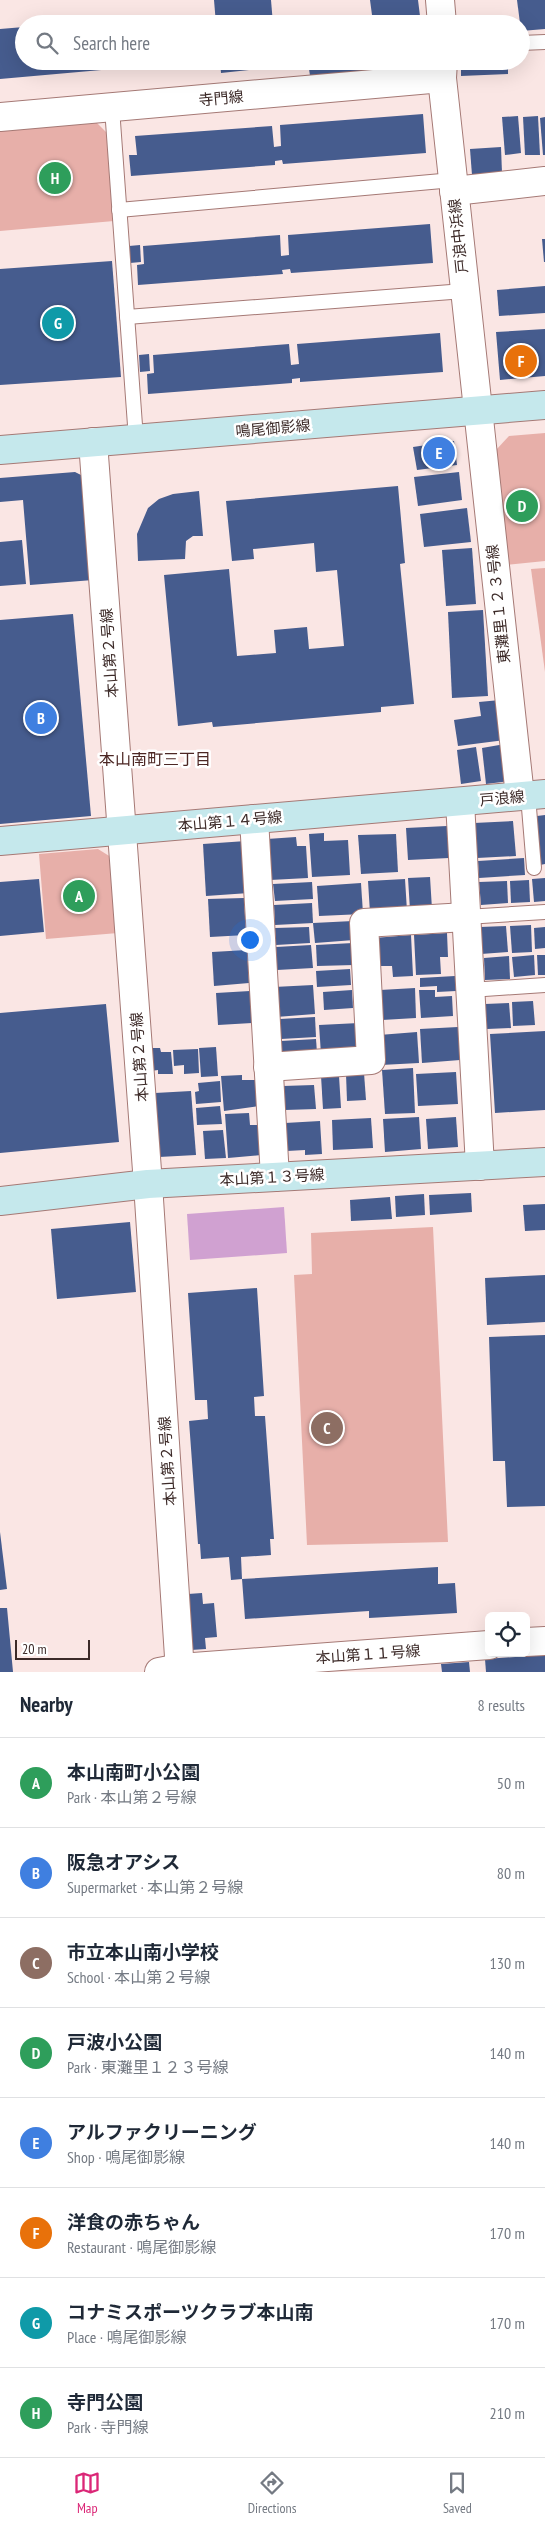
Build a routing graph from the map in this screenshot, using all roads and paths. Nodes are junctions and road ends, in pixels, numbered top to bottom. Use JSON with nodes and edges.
{"nodes":[{"id":1,"x":440,"y":0,"type":"edge"},
{"id":2,"x":441,"y":15,"type":"edge"},
{"id":3,"x":545,"y":42,"type":"edge"},
{"id":4,"x":530,"y":43,"type":"edge"},
{"id":5,"x":443,"y":70,"type":"edge"},
{"id":6,"x":112,"y":108,"type":"junction"},
{"id":7,"x":0,"y":117,"type":"edge"},
{"id":8,"x":545,"y":181,"type":"edge"},
{"id":9,"x":453,"y":185,"type":"junction"},
{"id":10,"x":120,"y":210,"type":"junction"},
{"id":11,"x":464,"y":291,"type":"junction"},
{"id":12,"x":127,"y":317,"type":"junction"},
{"id":13,"x":545,"y":405,"type":"edge"},
{"id":14,"x":477,"y":411,"type":"junction"},
{"id":15,"x":136,"y":439,"type":"junction"},
{"id":16,"x":93,"y":442,"type":"junction"},
{"id":17,"x":0,"y":450,"type":"edge"},
{"id":18,"x":531,"y":795,"type":"edge"},
{"id":19,"x":460,"y":802,"type":"junction"},
{"id":20,"x":254,"y":819,"type":"junction"},
{"id":21,"x":122,"y":830,"type":"junction"},
{"id":22,"x":0,"y":841,"type":"edge"},
{"id":23,"x":534,"y":868,"type":"dead end"},
{"id":24,"x":545,"y":912,"type":"edge"},
{"id":25,"x":466,"y":916,"type":"junction"},
{"id":26,"x":545,"y":985,"type":"edge"},
{"id":27,"x":470,"y":990,"type":"junction"},
{"id":28,"x":268,"y":1067,"type":"junction"},
{"id":29,"x":545,"y":1162,"type":"edge"},
{"id":30,"x":480,"y":1166,"type":"junction"},
{"id":31,"x":275,"y":1177,"type":"junction"},
{"id":32,"x":148,"y":1184,"type":"junction"},
{"id":33,"x":0,"y":1201,"type":"edge"},
{"id":34,"x":545,"y":1641,"type":"edge"},
{"id":35,"x":530,"y":1642,"type":"edge"},
{"id":36,"x":485,"y":1645,"type":"edge"},
{"id":37,"x":173,"y":1671,"type":"edge"}],
"edges":[{"from":1,"to":2,"type":"street"},
{"from":3,"to":4,"type":"lane"},
{"from":5,"to":6,"type":"street","name":"寺門線"},
{"from":5,"to":9,"type":"street","name":"戸浪中浜線"},
{"from":6,"to":7,"type":"street","name":"寺門線"},
{"from":6,"to":10,"type":"lane"},
{"from":8,"to":9,"type":"street"},
{"from":9,"to":10,"type":"lane"},
{"from":9,"to":11,"type":"street","name":"戸浪中浜線"},
{"from":10,"to":12,"type":"lane"},
{"from":11,"to":12,"type":"lane"},
{"from":11,"to":14,"type":"street","name":"戸浪中浜線"},
{"from":12,"to":15,"type":"lane"},
{"from":13,"to":14,"type":"street","name":"鳴尾御影線"},
{"from":14,"to":15,"type":"street","name":"鳴尾御影線"},
{"from":14,"to":18,"type":"street","name":"東灘里１２３号線"},
{"from":15,"to":16,"type":"street","name":"鳴尾御影線"},
{"from":16,"to":17,"type":"street","name":"鳴尾御影線"},
{"from":16,"to":21,"type":"street","name":"本山第２号線"},
{"from":18,"to":19,"type":"street","name":"戸浪線"},
{"from":18,"to":23,"type":"lane"},
{"from":19,"to":20,"type":"street","name":"本山第１４号線"},
{"from":19,"to":25,"type":"street"},
{"from":20,"to":21,"type":"street","name":"本山第１４号線"},
{"from":20,"to":28,"type":"street"},
{"from":21,"to":22,"type":"street","name":"本山第１４号線"},
{"from":21,"to":32,"type":"street","name":"本山第２号線"},
{"from":24,"to":25,"type":"lane"},
{"from":25,"to":27,"type":"street"},
{"from":25,"to":28,"type":"street"},
{"from":26,"to":27,"type":"lane"},
{"from":27,"to":30,"type":"street"},
{"from":28,"to":31,"type":"street"},
{"from":29,"to":30,"type":"street","name":"本山第１３号線"},
{"from":30,"to":31,"type":"street","name":"本山第１３号線"},
{"from":31,"to":32,"type":"street","name":"本山第１３号線"},
{"from":32,"to":33,"type":"street","name":"本山第１３号線"},
{"from":32,"to":37,"type":"street","name":"本山第２号線"},
{"from":34,"to":35,"type":"street"},
{"from":36,"to":37,"type":"street","name":"本山第１１号線"}]}
